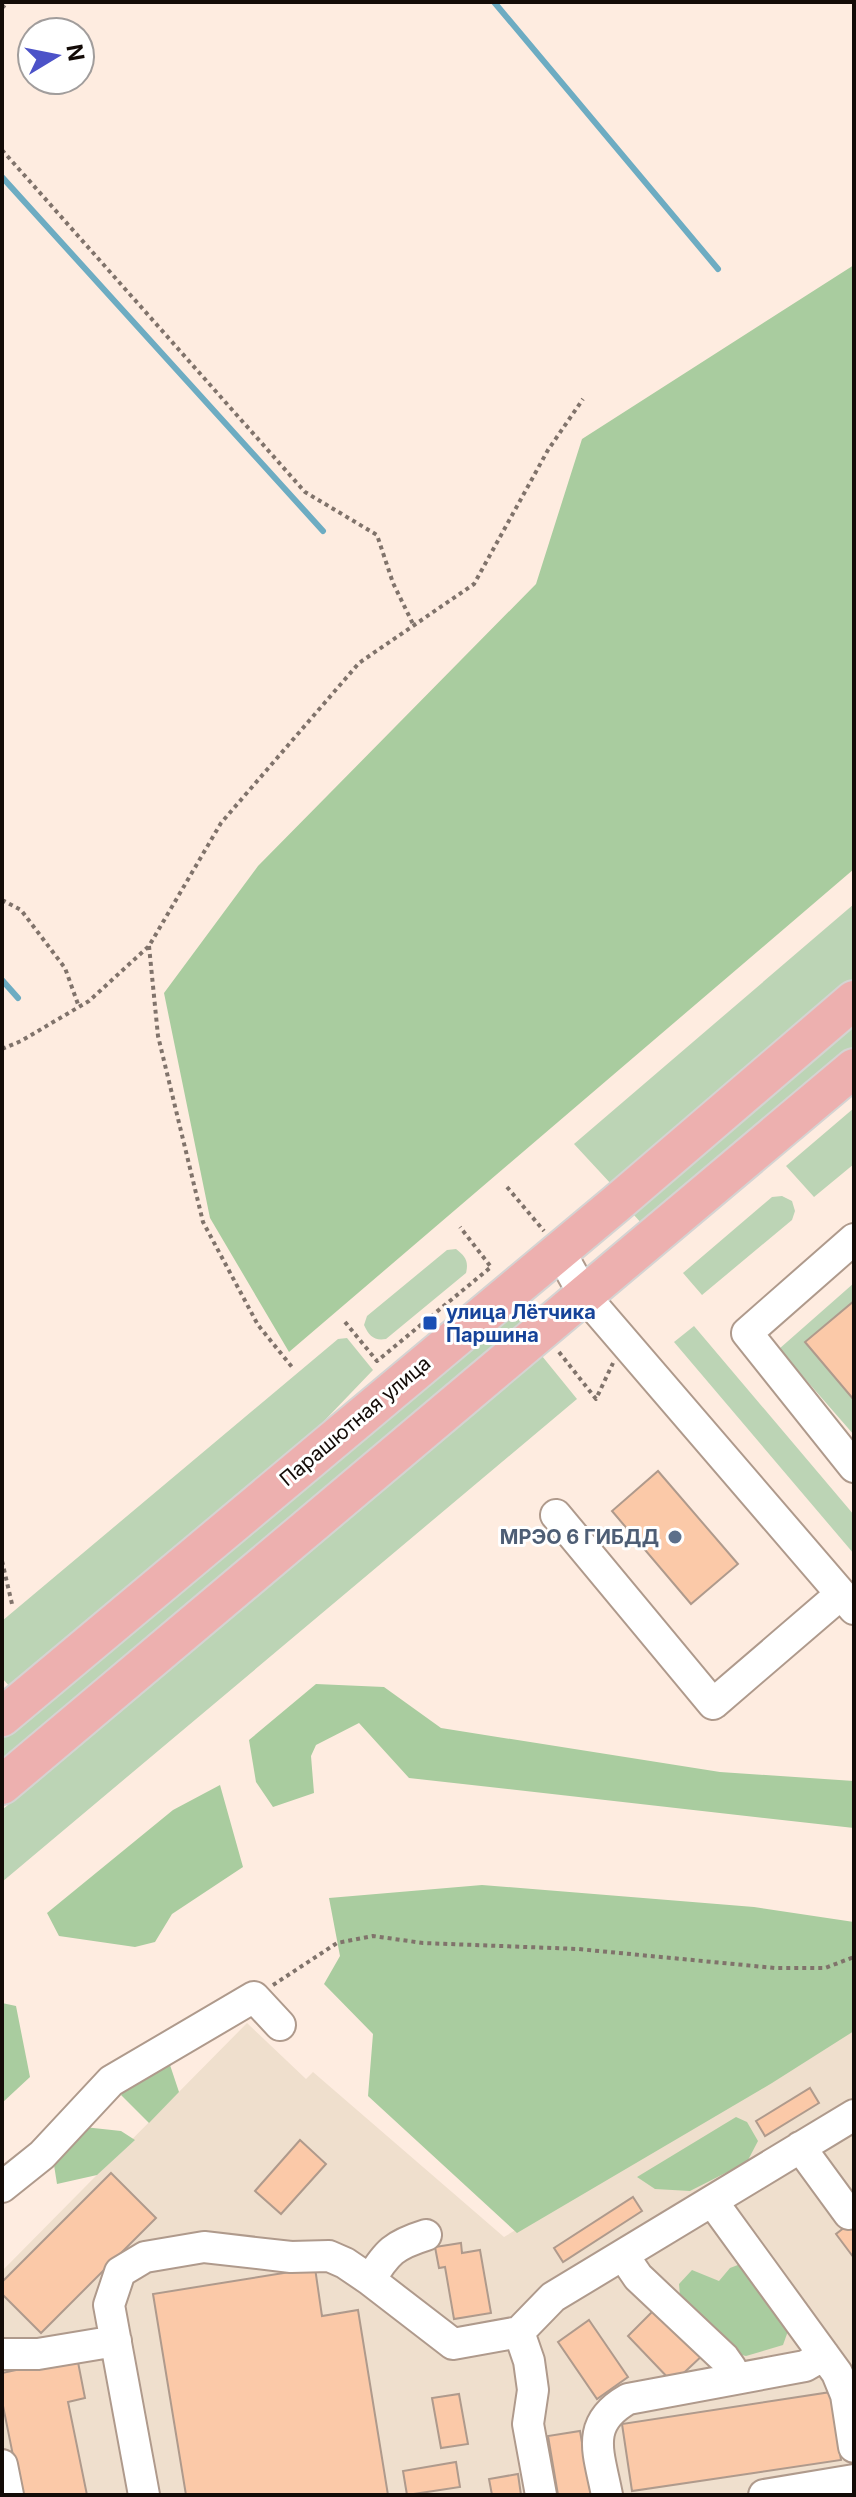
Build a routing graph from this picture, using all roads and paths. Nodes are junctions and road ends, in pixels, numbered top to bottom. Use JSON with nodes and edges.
{"nodes":[{"id":1,"x":8,"y":2,"type":"edge"},
{"id":2,"x":2,"y":8,"type":"edge"},
{"id":3,"x":2,"y":150,"type":"edge"},
{"id":4,"x":583,"y":399,"type":"dead end"},
{"id":5,"x":414,"y":625,"type":"junction"},
{"id":6,"x":2,"y":900,"type":"edge"},
{"id":7,"x":149,"y":946,"type":"junction"},
{"id":8,"x":854,"y":1000,"type":"edge"},
{"id":9,"x":79,"y":1007,"type":"junction"},
{"id":10,"x":2,"y":1049,"type":"edge"},
{"id":11,"x":849,"y":1075,"type":"edge"},
{"id":12,"x":507,"y":1187,"type":"dead end"},
{"id":13,"x":460,"y":1227,"type":"dead end"},
{"id":14,"x":854,"y":1239,"type":"edge"},
{"id":15,"x":559,"y":1250,"type":"junction"},
{"id":16,"x":592,"y":1289,"type":"junction"},
{"id":17,"x":345,"y":1322,"type":"dead end"},
{"id":18,"x":556,"y":1349,"type":"dead end"},
{"id":19,"x":618,"y":1354,"type":"dead end"},
{"id":20,"x":292,"y":1367,"type":"dead end"},
{"id":21,"x":854,"y":1467,"type":"edge"},
{"id":22,"x":556,"y":1515,"type":"dead end"},
{"id":23,"x":2,"y":1561,"type":"edge"},
{"id":24,"x":850,"y":1594,"type":"edge"},
{"id":25,"x":12,"y":1604,"type":"dead end"},
{"id":26,"x":6,"y":1705,"type":"edge"},
{"id":27,"x":2,"y":1785,"type":"edge"},
{"id":28,"x":854,"y":1957,"type":"edge"},
{"id":29,"x":254,"y":1997,"type":"junction"},
{"id":30,"x":280,"y":2025,"type":"dead end"},
{"id":31,"x":854,"y":2115,"type":"edge"},
{"id":32,"x":800,"y":2147,"type":"junction"},
{"id":33,"x":2,"y":2187,"type":"edge"},
{"id":34,"x":712,"y":2201,"type":"junction"},
{"id":35,"x":849,"y":2214,"type":"dead end"},
{"id":36,"x":426,"y":2235,"type":"dead end"},
{"id":37,"x":623,"y":2255,"type":"junction"},
{"id":38,"x":370,"y":2280,"type":"junction"},
{"id":39,"x":519,"y":2332,"type":"junction"},
{"id":40,"x":116,"y":2341,"type":"junction"},
{"id":41,"x":2,"y":2354,"type":"edge"},
{"id":42,"x":824,"y":2355,"type":"junction"},
{"id":43,"x":733,"y":2379,"type":"junction"},
{"id":44,"x":854,"y":2447,"type":"edge"},
{"id":45,"x":2,"y":2465,"type":"edge"},
{"id":46,"x":854,"y":2480,"type":"edge"},
{"id":47,"x":8,"y":2495,"type":"edge"},
{"id":48,"x":144,"y":2495,"type":"edge"},
{"id":49,"x":541,"y":2495,"type":"edge"},
{"id":50,"x":607,"y":2495,"type":"edge"},
{"id":51,"x":764,"y":2495,"type":"edge"}],
"edges":[{"from":1,"to":2,"type":"path"},
{"from":3,"to":5,"type":"path"},
{"from":4,"to":5,"type":"path"},
{"from":5,"to":7,"type":"path"},
{"from":6,"to":9,"type":"path"},
{"from":7,"to":9,"type":"path"},
{"from":7,"to":20,"type":"path"},
{"from":8,"to":15,"type":"main road","name":"Парашютная улица"},
{"from":9,"to":10,"type":"path"},
{"from":11,"to":16,"type":"main road"},
{"from":12,"to":15,"type":"path"},
{"from":13,"to":17,"type":"path"},
{"from":14,"to":21,"type":"street"},
{"from":15,"to":16,"type":"street"},
{"from":15,"to":26,"type":"main road","name":"Парашютная улица"},
{"from":16,"to":24,"type":"street"},
{"from":16,"to":27,"type":"main road"},
{"from":18,"to":19,"type":"path"},
{"from":22,"to":24,"type":"street"},
{"from":23,"to":25,"type":"path"},
{"from":28,"to":29,"type":"path"},
{"from":29,"to":30,"type":"street"},
{"from":29,"to":33,"type":"street"},
{"from":31,"to":32,"type":"street"},
{"from":32,"to":34,"type":"street"},
{"from":32,"to":35,"type":"street"},
{"from":34,"to":37,"type":"street"},
{"from":34,"to":42,"type":"street"},
{"from":36,"to":38,"type":"street"},
{"from":37,"to":39,"type":"street"},
{"from":37,"to":43,"type":"street"},
{"from":38,"to":39,"type":"street"},
{"from":38,"to":40,"type":"street"},
{"from":39,"to":49,"type":"street"},
{"from":40,"to":41,"type":"street"},
{"from":40,"to":48,"type":"street"},
{"from":42,"to":43,"type":"street"},
{"from":42,"to":44,"type":"street"},
{"from":43,"to":50,"type":"street"},
{"from":45,"to":47,"type":"street"},
{"from":46,"to":51,"type":"street"}]}
